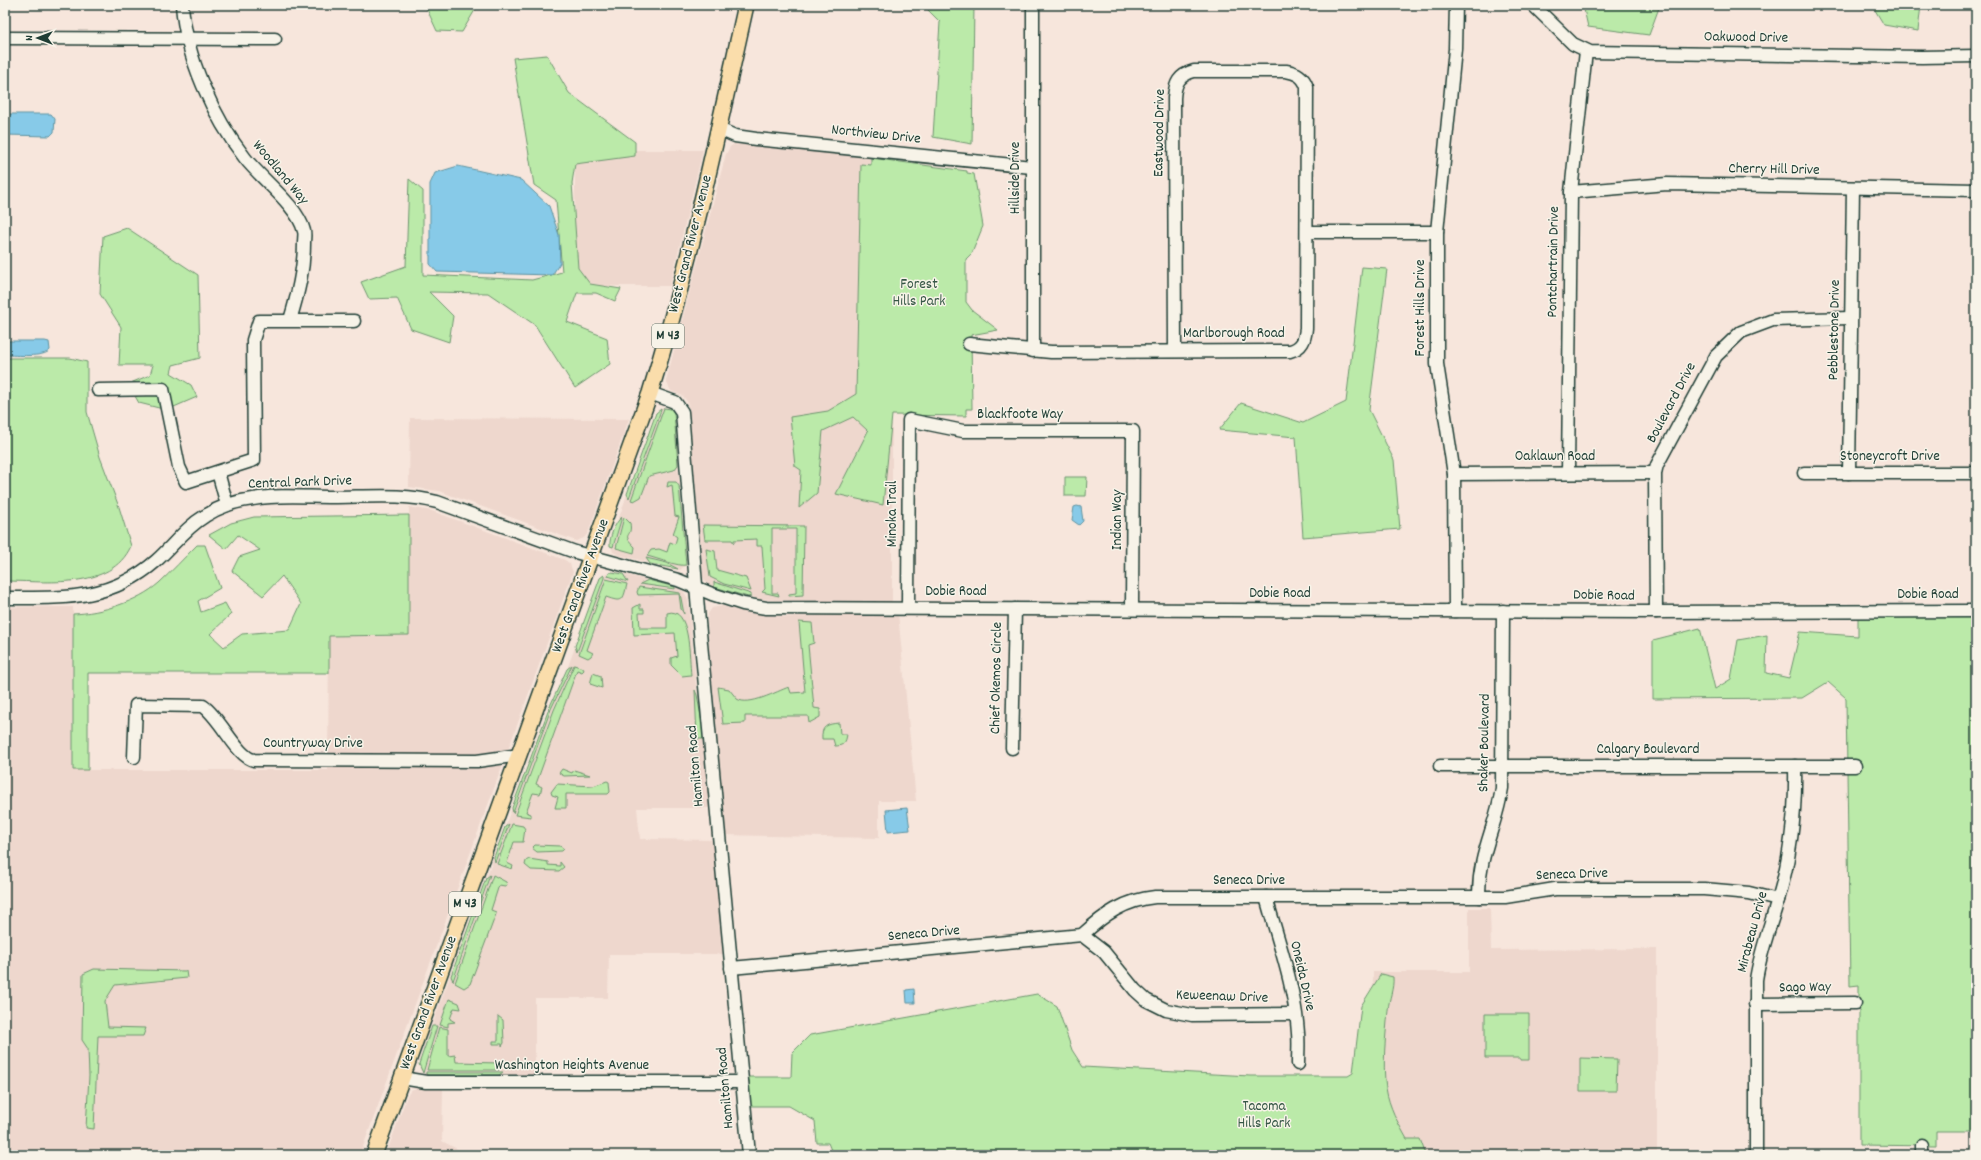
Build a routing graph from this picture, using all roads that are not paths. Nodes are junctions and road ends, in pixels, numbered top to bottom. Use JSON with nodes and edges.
{"nodes":[{"id":1,"x":182,"y":5,"type":"edge"},
{"id":2,"x":746,"y":5,"type":"edge"},
{"id":3,"x":1033,"y":5,"type":"edge"},
{"id":4,"x":1456,"y":5,"type":"edge"},
{"id":5,"x":1533,"y":5,"type":"edge"},
{"id":6,"x":5,"y":38,"type":"edge"},
{"id":7,"x":188,"y":38,"type":"junction"},
{"id":8,"x":275,"y":39,"type":"dead end"},
{"id":9,"x":1586,"y":51,"type":"junction"},
{"id":10,"x":1976,"y":56,"type":"edge"},
{"id":11,"x":719,"y":129,"type":"junction"},
{"id":12,"x":1032,"y":167,"type":"junction"},
{"id":13,"x":1853,"y":188,"type":"junction"},
{"id":14,"x":1976,"y":190,"type":"edge"},
{"id":15,"x":1571,"y":192,"type":"junction"},
{"id":16,"x":1307,"y":232,"type":"junction"},
{"id":17,"x":1437,"y":232,"type":"junction"},
{"id":18,"x":1850,"y":318,"type":"junction"},
{"id":19,"x":290,"y":320,"type":"junction"},
{"id":20,"x":354,"y":321,"type":"dead end"},
{"id":21,"x":969,"y":344,"type":"dead end"},
{"id":22,"x":1033,"y":351,"type":"junction"},
{"id":23,"x":1175,"y":351,"type":"junction"},
{"id":24,"x":98,"y":390,"type":"dead end"},
{"id":25,"x":650,"y":393,"type":"junction"},
{"id":26,"x":909,"y":420,"type":"joint"},
{"id":27,"x":1133,"y":431,"type":"joint"},
{"id":28,"x":218,"y":472,"type":"junction"},
{"id":29,"x":1568,"y":473,"type":"junction"},
{"id":30,"x":1655,"y":473,"type":"junction"},
{"id":31,"x":1804,"y":473,"type":"dead end"},
{"id":32,"x":1849,"y":473,"type":"junction"},
{"id":33,"x":1976,"y":473,"type":"edge"},
{"id":34,"x":1454,"y":474,"type":"junction"},
{"id":35,"x":227,"y":505,"type":"junction"},
{"id":36,"x":592,"y":557,"type":"junction"},
{"id":37,"x":696,"y":587,"type":"junction"},
{"id":38,"x":5,"y":598,"type":"edge"},
{"id":39,"x":908,"y":608,"type":"junction"},
{"id":40,"x":1015,"y":608,"type":"junction"},
{"id":41,"x":1132,"y":609,"type":"junction"},
{"id":42,"x":1455,"y":611,"type":"junction"},
{"id":43,"x":1503,"y":611,"type":"junction"},
{"id":44,"x":1976,"y":611,"type":"edge"},
{"id":45,"x":1656,"y":612,"type":"junction"},
{"id":46,"x":1012,"y":748,"type":"dead end"},
{"id":47,"x":519,"y":755,"type":"junction"},
{"id":48,"x":134,"y":757,"type":"dead end"},
{"id":49,"x":1440,"y":766,"type":"dead end"},
{"id":50,"x":1503,"y":766,"type":"junction"},
{"id":51,"x":1795,"y":766,"type":"junction"},
{"id":52,"x":1855,"y":766,"type":"dead end"},
{"id":53,"x":1266,"y":897,"type":"junction"},
{"id":54,"x":1479,"y":897,"type":"junction"},
{"id":55,"x":1778,"y":900,"type":"junction"},
{"id":56,"x":1082,"y":935,"type":"junction"},
{"id":57,"x":731,"y":968,"type":"junction"},
{"id":58,"x":1855,"y":1003,"type":"dead end"},
{"id":59,"x":1755,"y":1004,"type":"junction"},
{"id":60,"x":1295,"y":1014,"type":"junction"},
{"id":61,"x":1298,"y":1064,"type":"dead end"},
{"id":62,"x":402,"y":1078,"type":"junction"},
{"id":63,"x":742,"y":1082,"type":"junction"},
{"id":64,"x":374,"y":1155,"type":"edge"},
{"id":65,"x":749,"y":1155,"type":"edge"},
{"id":66,"x":1756,"y":1155,"type":"edge"}],
"edges":[{"from":1,"to":7,"type":"street","name":"Woodland Way"},
{"from":2,"to":11,"type":"main road","name":"West Grand River Avenue","number":"M 43"},
{"from":3,"to":12,"type":"street","name":"Hillside Drive"},
{"from":4,"to":17,"type":"street","name":"Forest Hills Drive"},
{"from":5,"to":9,"type":"street"},
{"from":6,"to":7,"type":"street"},
{"from":7,"to":8,"type":"street"},
{"from":7,"to":19,"type":"street","name":"Woodland Way"},
{"from":9,"to":10,"type":"street","name":"Oakwood Drive"},
{"from":9,"to":15,"type":"street","name":"Pontchartrain Drive"},
{"from":11,"to":12,"type":"street","name":"Northview Drive"},
{"from":11,"to":25,"type":"main road","name":"West Grand River Avenue","number":"M 43"},
{"from":12,"to":22,"type":"street","name":"Hillside Drive"},
{"from":13,"to":14,"type":"street","name":"Cherry Hill Drive"},
{"from":13,"to":15,"type":"street","name":"Cherry Hill Drive"},
{"from":13,"to":18,"type":"street","name":"Pebblestone Drive"},
{"from":15,"to":29,"type":"street","name":"Pontchartrain Drive"},
{"from":16,"to":17,"type":"street"},
{"from":16,"to":23,"type":"street","name":"Marlborough Road"},
{"from":16,"to":23,"type":"street","name":"Eastwood Drive"},
{"from":17,"to":34,"type":"street","name":"Forest Hills Drive"},
{"from":18,"to":30,"type":"street","name":"Boulevard Drive"},
{"from":18,"to":32,"type":"street","name":"Pebblestone Drive"},
{"from":19,"to":20,"type":"street"},
{"from":19,"to":28,"type":"street"},
{"from":21,"to":22,"type":"street","name":"Marlborough Road"},
{"from":22,"to":23,"type":"street","name":"Marlborough Road"},
{"from":24,"to":28,"type":"street"},
{"from":25,"to":36,"type":"main road","name":"West Grand River Avenue","number":"M 43"},
{"from":25,"to":37,"type":"street","name":"Hamilton Road"},
{"from":26,"to":27,"type":"street","name":"Blackfoote Way"},
{"from":26,"to":39,"type":"street","name":"Minoka Trail"},
{"from":27,"to":41,"type":"street","name":"Indian Way"},
{"from":28,"to":35,"type":"street"},
{"from":29,"to":30,"type":"street","name":"Oaklawn Road"},
{"from":29,"to":34,"type":"street","name":"Oaklawn Road"},
{"from":30,"to":45,"type":"street","name":"Boulevard Drive"},
{"from":31,"to":32,"type":"street","name":"Stoneycroft Drive"},
{"from":32,"to":33,"type":"street","name":"Stoneycroft Drive"},
{"from":34,"to":42,"type":"street","name":"Forest Hills Drive"},
{"from":35,"to":36,"type":"street","name":"Central Park Drive"},
{"from":35,"to":38,"type":"street","name":"Central Park Drive"},
{"from":36,"to":37,"type":"street","name":"Dobie Road"},
{"from":36,"to":47,"type":"main road","name":"West Grand River Avenue","number":"M 43"},
{"from":37,"to":39,"type":"street","name":"Dobie Road"},
{"from":37,"to":57,"type":"street","name":"Hamilton Road"},
{"from":39,"to":40,"type":"street","name":"Dobie Road"},
{"from":40,"to":41,"type":"street","name":"Dobie Road"},
{"from":40,"to":46,"type":"street","name":"Chief Okemos Circle"},
{"from":41,"to":42,"type":"street","name":"Dobie Road"},
{"from":42,"to":43,"type":"street","name":"Dobie Road"},
{"from":43,"to":45,"type":"street","name":"Dobie Road"},
{"from":43,"to":50,"type":"street","name":"Shaker Boulevard"},
{"from":44,"to":45,"type":"street","name":"Dobie Road"},
{"from":47,"to":48,"type":"street","name":"Countryway Drive"},
{"from":47,"to":62,"type":"main road","name":"West Grand River Avenue","number":"M 43"},
{"from":49,"to":50,"type":"street","name":"Calgary Boulevard"},
{"from":50,"to":51,"type":"street","name":"Calgary Boulevard"},
{"from":50,"to":54,"type":"street","name":"Shaker Boulevard"},
{"from":51,"to":52,"type":"street","name":"Calgary Boulevard"},
{"from":51,"to":55,"type":"street","name":"Mirabeau Drive"},
{"from":53,"to":54,"type":"street","name":"Seneca Drive"},
{"from":53,"to":56,"type":"street","name":"Seneca Drive"},
{"from":53,"to":60,"type":"street","name":"Oneida Drive"},
{"from":54,"to":55,"type":"street","name":"Seneca Drive"},
{"from":55,"to":59,"type":"street","name":"Mirabeau Drive"},
{"from":56,"to":57,"type":"street","name":"Seneca Drive"},
{"from":56,"to":60,"type":"street","name":"Keweenaw Drive"},
{"from":57,"to":63,"type":"street","name":"Hamilton Road"},
{"from":58,"to":59,"type":"street","name":"Sago Way"},
{"from":59,"to":66,"type":"street","name":"Mirabeau Drive"},
{"from":60,"to":61,"type":"street","name":"Oneida Drive"},
{"from":62,"to":63,"type":"street","name":"Washington Heights Avenue"},
{"from":62,"to":64,"type":"main road","name":"West Grand River Avenue","number":"M 43"},
{"from":63,"to":65,"type":"street","name":"Hamilton Road"}]}
